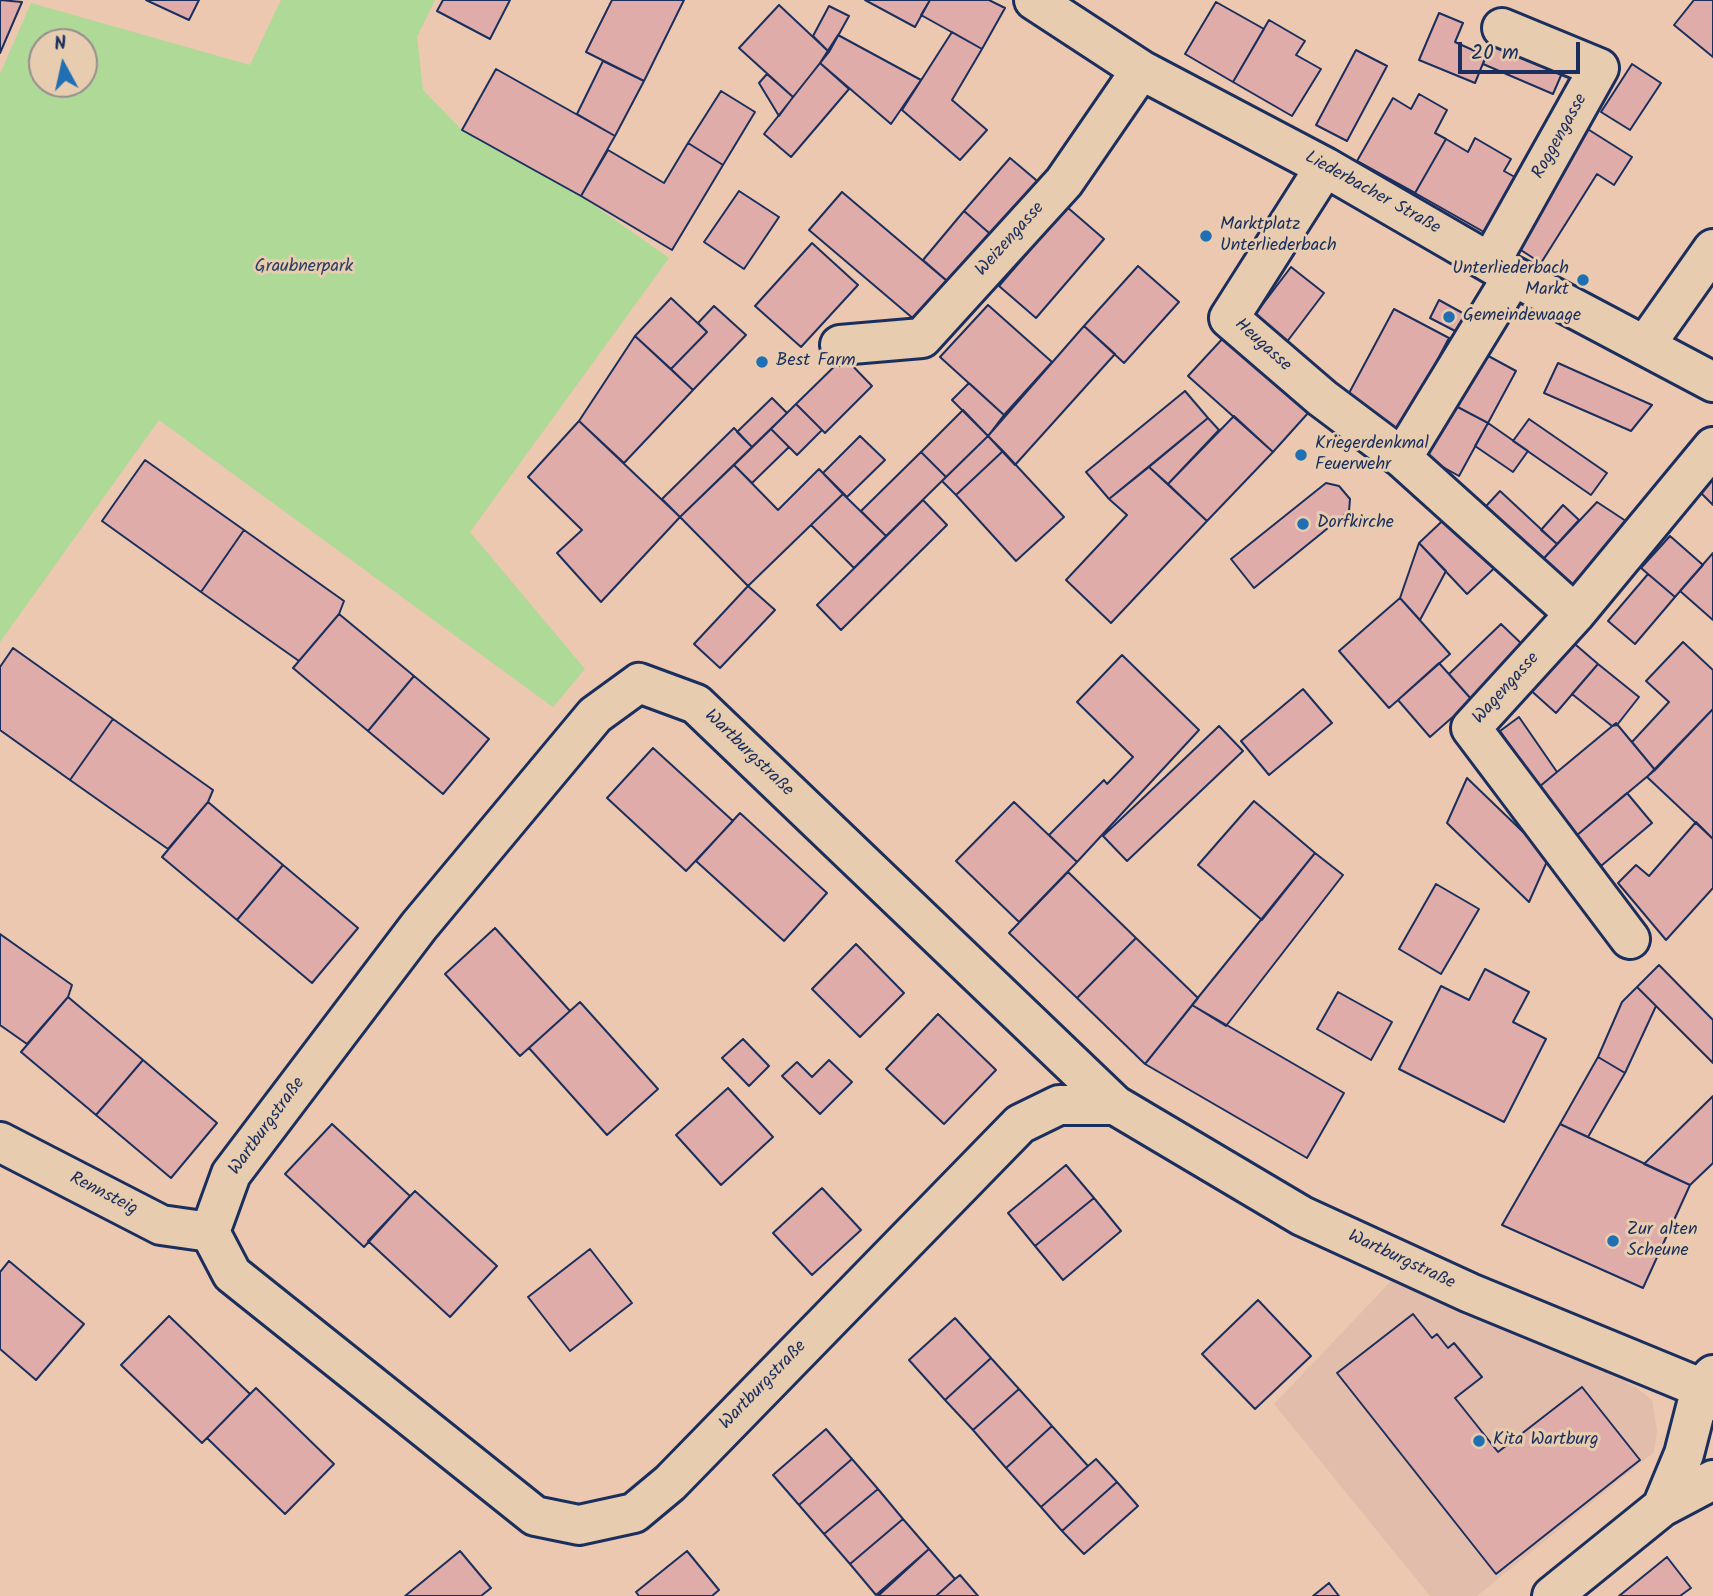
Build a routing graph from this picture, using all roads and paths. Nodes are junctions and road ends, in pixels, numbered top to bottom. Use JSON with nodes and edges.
{"nodes":[{"id":1,"x":1034,"y":0,"type":"edge"},
{"id":2,"x":1502,"y":27,"type":"dead end"},
{"id":3,"x":1142,"y":70,"type":"junction"},
{"id":4,"x":1325,"y":167,"type":"junction"},
{"id":5,"x":1713,"y":249,"type":"edge"},
{"id":6,"x":1502,"y":269,"type":"junction"},
{"id":7,"x":1646,"y":344,"type":"junction"},
{"id":8,"x":839,"y":345,"type":"dead end"},
{"id":9,"x":1713,"y":382,"type":"edge"},
{"id":10,"x":1713,"y":447,"type":"edge"},
{"id":11,"x":1402,"y":458,"type":"junction"},
{"id":12,"x":1575,"y":614,"type":"junction"},
{"id":13,"x":1630,"y":939,"type":"dead end"},
{"id":14,"x":1115,"y":1105,"type":"junction"},
{"id":15,"x":0,"y":1142,"type":"edge"},
{"id":16,"x":210,"y":1233,"type":"junction"},
{"id":17,"x":1709,"y":1388,"type":"edge"},
{"id":18,"x":1713,"y":1480,"type":"edge"},
{"id":19,"x":1662,"y":1507,"type":"junction"},
{"id":20,"x":1552,"y":1596,"type":"edge"}],
"edges":[{"from":1,"to":3,"type":"street","name":"Liederbacher Straße"},
{"from":2,"to":6,"type":"street","name":"Roggengasse"},
{"from":3,"to":4,"type":"street","name":"Liederbacher Straße"},
{"from":3,"to":8,"type":"street","name":"Weizengasse"},
{"from":4,"to":6,"type":"street","name":"Liederbacher Straße"},
{"from":4,"to":11,"type":"street","name":"Heugasse"},
{"from":5,"to":7,"type":"street"},
{"from":6,"to":7,"type":"street","name":"Liederbacher Straße"},
{"from":6,"to":11,"type":"street"},
{"from":7,"to":9,"type":"street","name":"Liederbacher Straße"},
{"from":10,"to":12,"type":"street","name":"Wagengasse"},
{"from":11,"to":12,"type":"street","name":"Heugasse"},
{"from":12,"to":13,"type":"street","name":"Wagengasse"},
{"from":14,"to":16,"type":"street","name":"Wartburgstraße"},
{"from":14,"to":16,"type":"street","name":"Wartburgstraße"},
{"from":14,"to":17,"type":"street","name":"Wartburgstraße"},
{"from":15,"to":16,"type":"street","name":"Rennsteig"},
{"from":17,"to":19,"type":"street"},
{"from":18,"to":19,"type":"street"},
{"from":19,"to":20,"type":"street"}]}
